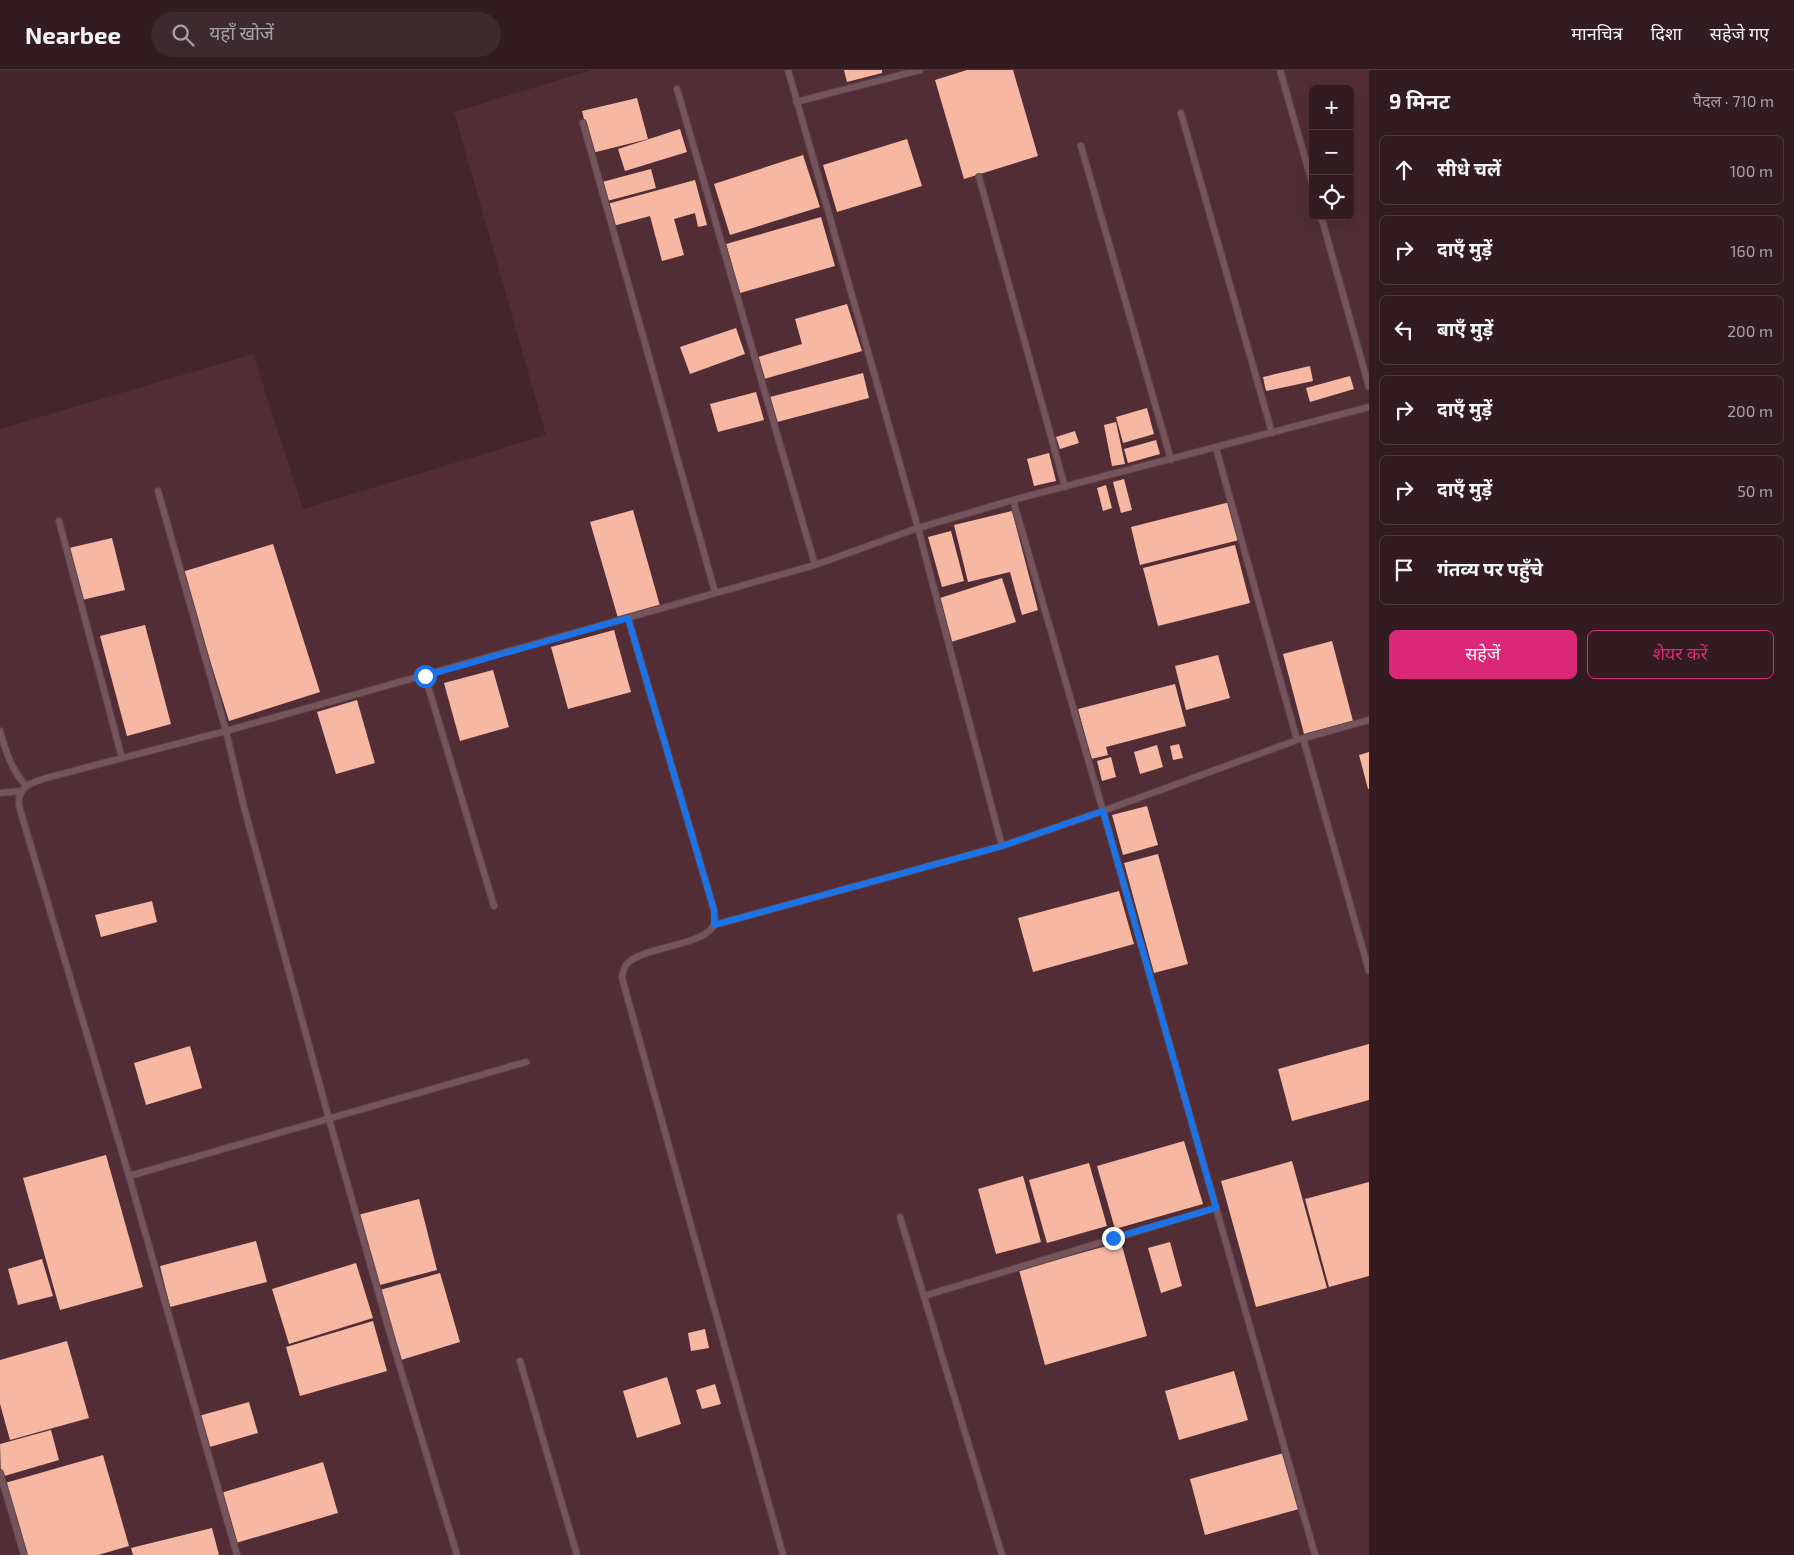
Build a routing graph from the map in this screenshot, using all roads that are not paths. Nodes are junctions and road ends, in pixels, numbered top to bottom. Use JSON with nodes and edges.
{"nodes":[{"id":1,"x":788,"y":70,"type":"edge"},
{"id":2,"x":920,"y":70,"type":"edge"},
{"id":3,"x":1280,"y":70,"type":"edge"},
{"id":4,"x":676,"y":89,"type":"dead end"},
{"id":5,"x":796,"y":102,"type":"junction"},
{"id":6,"x":1181,"y":113,"type":"dead end"},
{"id":7,"x":583,"y":123,"type":"dead end"},
{"id":8,"x":1081,"y":146,"type":"dead end"},
{"id":9,"x":1310,"y":175,"type":"edge"},
{"id":10,"x":979,"y":177,"type":"dead end"},
{"id":11,"x":1322,"y":220,"type":"edge"},
{"id":12,"x":1369,"y":387,"type":"edge"},
{"id":13,"x":1369,"y":407,"type":"edge"},
{"id":14,"x":1272,"y":433,"type":"junction"},
{"id":15,"x":1216,"y":448,"type":"junction"},
{"id":16,"x":1171,"y":460,"type":"junction"},
{"id":17,"x":1065,"y":487,"type":"junction"},
{"id":18,"x":158,"y":491,"type":"dead end"},
{"id":19,"x":1013,"y":500,"type":"junction"},
{"id":20,"x":59,"y":521,"type":"dead end"},
{"id":21,"x":918,"y":528,"type":"junction"},
{"id":22,"x":815,"y":565,"type":"junction"},
{"id":23,"x":715,"y":592,"type":"junction"},
{"id":24,"x":628,"y":618,"type":"junction"},
{"id":25,"x":425,"y":676,"type":"junction"},
{"id":26,"x":1369,"y":720,"type":"edge"},
{"id":27,"x":0,"y":731,"type":"edge"},
{"id":28,"x":226,"y":732,"type":"junction"},
{"id":29,"x":1300,"y":739,"type":"junction"},
{"id":30,"x":122,"y":758,"type":"junction"},
{"id":31,"x":23,"y":788,"type":"junction"},
{"id":32,"x":0,"y":793,"type":"edge"},
{"id":33,"x":1103,"y":811,"type":"junction"},
{"id":34,"x":1002,"y":846,"type":"junction"},
{"id":35,"x":494,"y":906,"type":"dead end"},
{"id":36,"x":714,"y":925,"type":"junction"},
{"id":37,"x":1369,"y":971,"type":"edge"},
{"id":38,"x":526,"y":1062,"type":"dead end"},
{"id":39,"x":329,"y":1119,"type":"junction"},
{"id":40,"x":129,"y":1176,"type":"junction"},
{"id":41,"x":1216,"y":1208,"type":"junction"},
{"id":42,"x":900,"y":1217,"type":"dead end"},
{"id":43,"x":924,"y":1296,"type":"junction"},
{"id":44,"x":520,"y":1361,"type":"dead end"},
{"id":45,"x":0,"y":1473,"type":"edge"},
{"id":46,"x":24,"y":1555,"type":"edge"},
{"id":47,"x":236,"y":1555,"type":"edge"},
{"id":48,"x":457,"y":1555,"type":"edge"},
{"id":49,"x":577,"y":1555,"type":"edge"},
{"id":50,"x":783,"y":1555,"type":"edge"},
{"id":51,"x":1002,"y":1555,"type":"edge"},
{"id":52,"x":1315,"y":1555,"type":"edge"}],
"edges":[{"from":1,"to":5,"type":"lane"},
{"from":2,"to":5,"type":"lane"},
{"from":3,"to":9,"type":"lane"},
{"from":4,"to":22,"type":"lane"},
{"from":5,"to":21,"type":"lane"},
{"from":6,"to":14,"type":"lane"},
{"from":7,"to":23,"type":"lane"},
{"from":8,"to":16,"type":"lane"},
{"from":10,"to":17,"type":"lane"},
{"from":11,"to":12,"type":"lane"},
{"from":13,"to":14,"type":"lane"},
{"from":14,"to":15,"type":"lane"},
{"from":15,"to":16,"type":"lane"},
{"from":15,"to":29,"type":"lane"},
{"from":16,"to":17,"type":"lane"},
{"from":17,"to":19,"type":"lane"},
{"from":18,"to":28,"type":"lane"},
{"from":19,"to":21,"type":"lane"},
{"from":19,"to":33,"type":"lane"},
{"from":20,"to":30,"type":"lane"},
{"from":21,"to":22,"type":"lane"},
{"from":21,"to":34,"type":"lane"},
{"from":22,"to":23,"type":"lane"},
{"from":23,"to":24,"type":"lane"},
{"from":24,"to":25,"type":"lane"},
{"from":24,"to":36,"type":"lane"},
{"from":25,"to":28,"type":"lane"},
{"from":25,"to":35,"type":"lane"},
{"from":26,"to":29,"type":"lane"},
{"from":27,"to":31,"type":"lane"},
{"from":28,"to":30,"type":"lane"},
{"from":28,"to":39,"type":"lane"},
{"from":29,"to":33,"type":"lane"},
{"from":29,"to":37,"type":"lane"},
{"from":30,"to":31,"type":"lane"},
{"from":31,"to":32,"type":"lane"},
{"from":31,"to":40,"type":"lane"},
{"from":33,"to":34,"type":"lane"},
{"from":33,"to":41,"type":"lane"},
{"from":34,"to":36,"type":"lane"},
{"from":36,"to":50,"type":"lane"},
{"from":38,"to":39,"type":"lane"},
{"from":39,"to":40,"type":"lane"},
{"from":39,"to":48,"type":"lane"},
{"from":40,"to":47,"type":"lane"},
{"from":41,"to":43,"type":"lane"},
{"from":41,"to":52,"type":"lane"},
{"from":42,"to":43,"type":"lane"},
{"from":43,"to":51,"type":"lane"},
{"from":44,"to":49,"type":"lane"},
{"from":45,"to":46,"type":"lane"}]}
